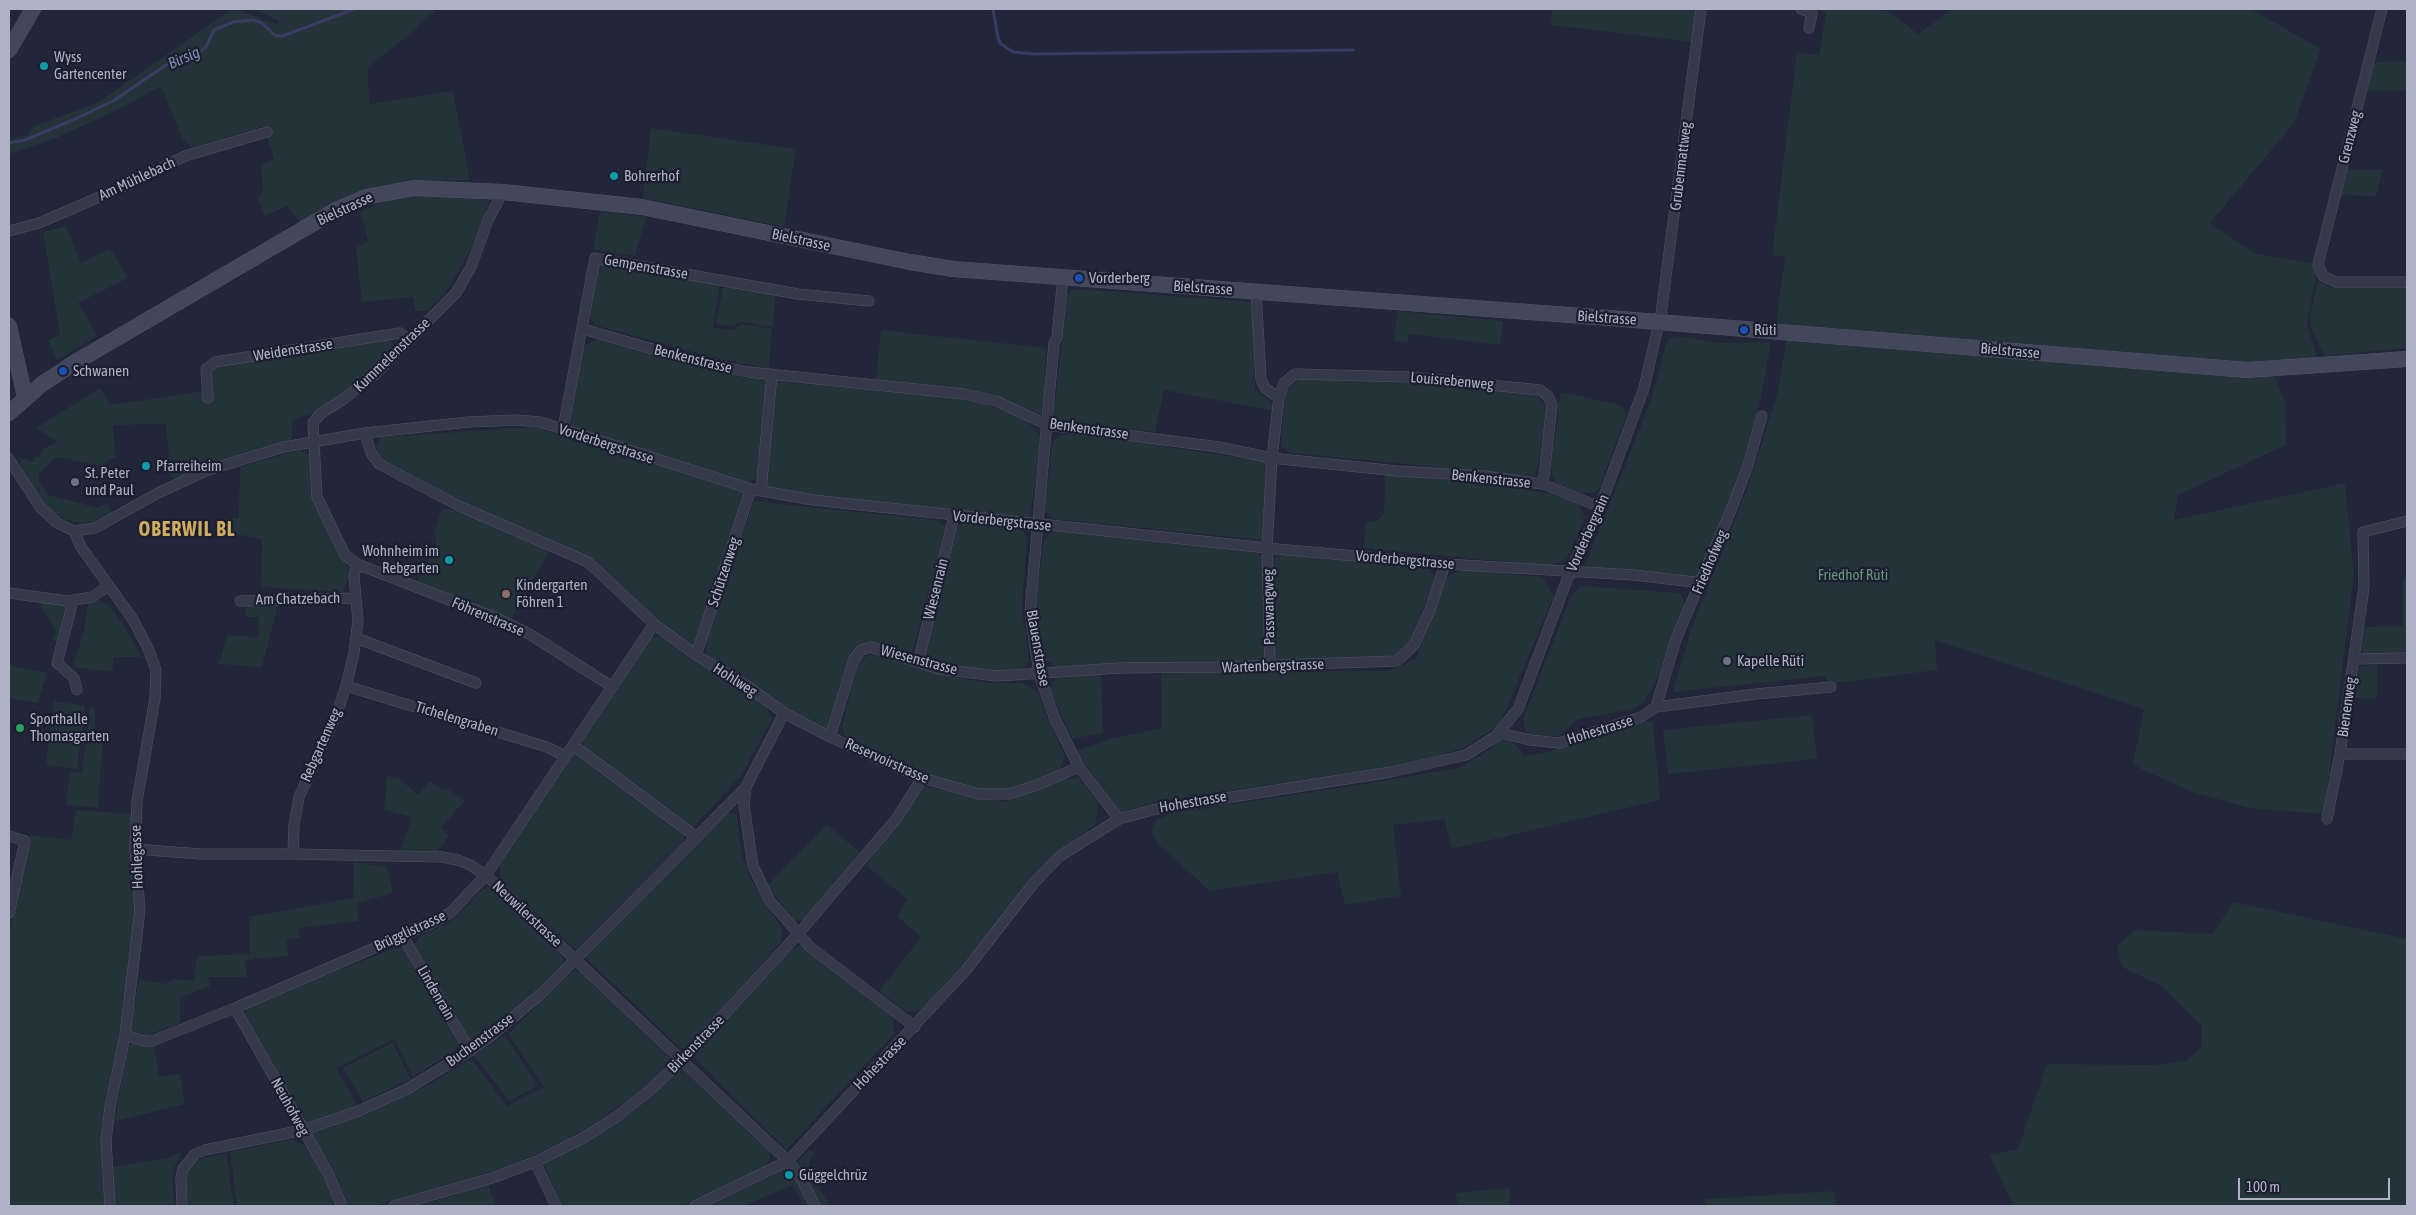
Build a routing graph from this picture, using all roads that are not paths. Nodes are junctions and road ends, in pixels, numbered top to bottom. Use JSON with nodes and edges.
{"nodes":[{"id":1,"x":34,"y":9,"type":"edge"},
{"id":2,"x":1701,"y":9,"type":"edge"},
{"id":3,"x":1801,"y":9,"type":"edge"},
{"id":4,"x":2382,"y":9,"type":"edge"},
{"id":5,"x":1809,"y":28,"type":"dead end"},
{"id":6,"x":9,"y":50,"type":"edge"},
{"id":7,"x":267,"y":132,"type":"dead end"},
{"id":8,"x":503,"y":192,"type":"junction"},
{"id":9,"x":9,"y":231,"type":"edge"},
{"id":10,"x":1063,"y":277,"type":"junction"},
{"id":11,"x":2407,"y":282,"type":"edge"},
{"id":12,"x":1256,"y":292,"type":"junction"},
{"id":13,"x":869,"y":301,"type":"dead end"},
{"id":14,"x":1660,"y":322,"type":"junction"},
{"id":15,"x":9,"y":326,"type":"edge"},
{"id":16,"x":583,"y":329,"type":"junction"},
{"id":17,"x":409,"y":339,"type":"junction"},
{"id":18,"x":2407,"y":359,"type":"edge"},
{"id":19,"x":772,"y":374,"type":"junction"},
{"id":20,"x":26,"y":397,"type":"junction"},
{"id":21,"x":208,"y":398,"type":"dead end"},
{"id":22,"x":1279,"y":398,"type":"junction"},
{"id":23,"x":9,"y":413,"type":"edge"},
{"id":24,"x":1762,"y":416,"type":"dead end"},
{"id":25,"x":1048,"y":425,"type":"junction"},
{"id":26,"x":563,"y":429,"type":"junction"},
{"id":27,"x":365,"y":433,"type":"junction"},
{"id":28,"x":314,"y":442,"type":"junction"},
{"id":29,"x":9,"y":458,"type":"edge"},
{"id":30,"x":1272,"y":458,"type":"junction"},
{"id":31,"x":1543,"y":484,"type":"junction"},
{"id":32,"x":756,"y":490,"type":"junction"},
{"id":33,"x":1600,"y":507,"type":"junction"},
{"id":34,"x":954,"y":516,"type":"junction"},
{"id":35,"x":2407,"y":521,"type":"edge"},
{"id":36,"x":1036,"y":525,"type":"junction"},
{"id":37,"x":74,"y":531,"type":"junction"},
{"id":38,"x":1267,"y":548,"type":"junction"},
{"id":39,"x":357,"y":564,"type":"junction"},
{"id":40,"x":1445,"y":564,"type":"junction"},
{"id":41,"x":1570,"y":572,"type":"junction"},
{"id":42,"x":1702,"y":583,"type":"junction"},
{"id":43,"x":107,"y":587,"type":"junction"},
{"id":44,"x":9,"y":593,"type":"edge"},
{"id":45,"x":356,"y":598,"type":"junction"},
{"id":46,"x":73,"y":601,"type":"junction"},
{"id":47,"x":240,"y":601,"type":"dead end"},
{"id":48,"x":654,"y":624,"type":"junction"},
{"id":49,"x":356,"y":638,"type":"junction"},
{"id":50,"x":696,"y":655,"type":"junction"},
{"id":51,"x":2407,"y":658,"type":"edge"},
{"id":52,"x":2354,"y":660,"type":"junction"},
{"id":53,"x":918,"y":662,"type":"junction"},
{"id":54,"x":1270,"y":666,"type":"junction"},
{"id":55,"x":1039,"y":674,"type":"junction"},
{"id":56,"x":476,"y":683,"type":"dead end"},
{"id":57,"x":346,"y":686,"type":"junction"},
{"id":58,"x":611,"y":686,"type":"junction"},
{"id":59,"x":1831,"y":687,"type":"dead end"},
{"id":60,"x":77,"y":690,"type":"dead end"},
{"id":61,"x":1656,"y":707,"type":"junction"},
{"id":62,"x":784,"y":713,"type":"junction"},
{"id":63,"x":1497,"y":735,"type":"junction"},
{"id":64,"x":830,"y":737,"type":"junction"},
{"id":65,"x":573,"y":745,"type":"junction"},
{"id":66,"x":2340,"y":754,"type":"junction"},
{"id":67,"x":2407,"y":754,"type":"edge"},
{"id":68,"x":566,"y":756,"type":"junction"},
{"id":69,"x":1079,"y":767,"type":"junction"},
{"id":70,"x":922,"y":778,"type":"junction"},
{"id":71,"x":746,"y":787,"type":"junction"},
{"id":72,"x":2327,"y":819,"type":"dead end"},
{"id":73,"x":1120,"y":820,"type":"junction"},
{"id":74,"x":9,"y":836,"type":"edge"},
{"id":75,"x":695,"y":836,"type":"junction"},
{"id":76,"x":135,"y":849,"type":"junction"},
{"id":77,"x":293,"y":854,"type":"junction"},
{"id":78,"x":486,"y":875,"type":"junction"},
{"id":79,"x":9,"y":913,"type":"edge"},
{"id":80,"x":798,"y":934,"type":"junction"},
{"id":81,"x":402,"y":935,"type":"junction"},
{"id":82,"x":575,"y":959,"type":"junction"},
{"id":83,"x":235,"y":1008,"type":"junction"},
{"id":84,"x":915,"y":1027,"type":"junction"},
{"id":85,"x":125,"y":1035,"type":"junction"},
{"id":86,"x":470,"y":1051,"type":"junction"},
{"id":87,"x":682,"y":1060,"type":"junction"},
{"id":88,"x":303,"y":1130,"type":"junction"},
{"id":89,"x":788,"y":1161,"type":"junction"},
{"id":90,"x":535,"y":1162,"type":"junction"},
{"id":91,"x":110,"y":1206,"type":"edge"},
{"id":92,"x":182,"y":1206,"type":"edge"},
{"id":93,"x":342,"y":1206,"type":"edge"},
{"id":94,"x":394,"y":1206,"type":"edge"},
{"id":95,"x":556,"y":1206,"type":"edge"},
{"id":96,"x":696,"y":1206,"type":"edge"},
{"id":97,"x":815,"y":1206,"type":"edge"}],
"edges":[{"from":1,"to":6,"type":"main road"},
{"from":2,"to":14,"type":"street","name":"Grubenmattweg"},
{"from":3,"to":5,"type":"street"},
{"from":4,"to":11,"type":"street","name":"Grenzweg"},
{"from":7,"to":9,"type":"street","name":"Am Mühlebach"},
{"from":8,"to":10,"type":"main road","name":"Bielstrasse"},
{"from":8,"to":17,"type":"street","name":"Kummelenstrasse"},
{"from":8,"to":20,"type":"main road","name":"Bielstrasse"},
{"from":10,"to":12,"type":"main road","name":"Bielstrasse"},
{"from":10,"to":25,"type":"street","name":"Blauenstrasse"},
{"from":12,"to":14,"type":"main road","name":"Bielstrasse"},
{"from":12,"to":22,"type":"street"},
{"from":13,"to":16,"type":"street","name":"Gempenstrasse"},
{"from":14,"to":18,"type":"main road","name":"Bielstrasse"},
{"from":14,"to":33,"type":"street","name":"Vorderbergrain"},
{"from":15,"to":20,"type":"main road"},
{"from":16,"to":19,"type":"street","name":"Benkenstrasse"},
{"from":16,"to":26,"type":"street","name":"Gempenstrasse"},
{"from":17,"to":21,"type":"street","name":"Weidenstrasse"},
{"from":17,"to":28,"type":"street","name":"Kummelenstrasse"},
{"from":19,"to":25,"type":"street","name":"Benkenstrasse"},
{"from":19,"to":32,"type":"street","name":"Schützenweg"},
{"from":20,"to":23,"type":"main road","name":"Bielstrasse"},
{"from":22,"to":30,"type":"street","name":"Louisrebenweg"},
{"from":22,"to":31,"type":"street","name":"Louisrebenweg"},
{"from":24,"to":42,"type":"street","name":"Friedhofweg"},
{"from":25,"to":30,"type":"street","name":"Benkenstrasse"},
{"from":25,"to":36,"type":"street","name":"Blauenstrasse"},
{"from":26,"to":27,"type":"street","name":"Vorderbergstrasse"},
{"from":26,"to":32,"type":"street","name":"Vorderbergstrasse"},
{"from":27,"to":28,"type":"street","name":"Vorderbergstrasse"},
{"from":27,"to":48,"type":"street","name":"Hohlweg"},
{"from":28,"to":37,"type":"street"},
{"from":28,"to":39,"type":"street"},
{"from":29,"to":37,"type":"street"},
{"from":30,"to":31,"type":"street","name":"Benkenstrasse"},
{"from":30,"to":38,"type":"street","name":"Passwangweg"},
{"from":31,"to":33,"type":"street","name":"Benkenstrasse"},
{"from":32,"to":34,"type":"street","name":"Vorderbergstrasse"},
{"from":32,"to":50,"type":"street","name":"Schützenweg"},
{"from":33,"to":41,"type":"street","name":"Vorderbergrain"},
{"from":34,"to":36,"type":"street","name":"Vorderbergstrasse"},
{"from":34,"to":53,"type":"street","name":"Wiesenrain"},
{"from":35,"to":52,"type":"street","name":"Bienenweg"},
{"from":36,"to":38,"type":"street","name":"Vorderbergstrasse"},
{"from":36,"to":55,"type":"street","name":"Blauenstrasse"},
{"from":37,"to":43,"type":"street","name":"Hohlegasse"},
{"from":38,"to":40,"type":"street","name":"Vorderbergstrasse"},
{"from":38,"to":54,"type":"street","name":"Passwangweg"},
{"from":39,"to":45,"type":"street","name":"Rebgartenweg"},
{"from":39,"to":58,"type":"street","name":"Föhrenstrasse"},
{"from":40,"to":41,"type":"street","name":"Vorderbergstrasse"},
{"from":40,"to":54,"type":"street","name":"Wartenbergstrasse"},
{"from":41,"to":42,"type":"street","name":"Vorderbergstrasse"},
{"from":41,"to":63,"type":"street","name":"Vorderbergrain"},
{"from":42,"to":61,"type":"street","name":"Friedhofweg"},
{"from":43,"to":46,"type":"street"},
{"from":43,"to":76,"type":"street","name":"Hohlegasse"},
{"from":44,"to":46,"type":"street"},
{"from":45,"to":47,"type":"street","name":"Am Chatzebach"},
{"from":45,"to":49,"type":"street","name":"Rebgartenweg"},
{"from":46,"to":60,"type":"street"},
{"from":48,"to":50,"type":"street","name":"Hohlweg"},
{"from":48,"to":58,"type":"street","name":"Brügglistrasse"},
{"from":49,"to":56,"type":"street"},
{"from":49,"to":57,"type":"street","name":"Rebgartenweg"},
{"from":50,"to":62,"type":"street","name":"Hohlweg"},
{"from":51,"to":52,"type":"street"},
{"from":52,"to":66,"type":"street","name":"Bienenweg"},
{"from":53,"to":55,"type":"street","name":"Wiesenstrasse"},
{"from":53,"to":64,"type":"street","name":"Wiesenstrasse"},
{"from":54,"to":55,"type":"street","name":"Wartenbergstrasse"},
{"from":55,"to":69,"type":"street","name":"Blauenstrasse"},
{"from":57,"to":68,"type":"street","name":"Tichelengraben"},
{"from":57,"to":77,"type":"street","name":"Rebgartenweg"},
{"from":58,"to":65,"type":"street","name":"Brügglistrasse"},
{"from":59,"to":61,"type":"street","name":"Hohestrasse"},
{"from":61,"to":63,"type":"street","name":"Hohestrasse"},
{"from":62,"to":64,"type":"street","name":"Reservoirstrasse"},
{"from":62,"to":71,"type":"street"},
{"from":63,"to":73,"type":"street","name":"Hohestrasse"},
{"from":64,"to":70,"type":"street","name":"Reservoirstrasse"},
{"from":65,"to":68,"type":"street","name":"Brügglistrasse"},
{"from":65,"to":75,"type":"street"},
{"from":66,"to":67,"type":"street","name":"Bienenweg"},
{"from":66,"to":72,"type":"street","name":"Bienenweg"},
{"from":68,"to":78,"type":"street","name":"Brügglistrasse"},
{"from":69,"to":70,"type":"street","name":"Reservoirstrasse"},
{"from":69,"to":73,"type":"street","name":"Blauenstrasse"},
{"from":70,"to":80,"type":"street","name":"Birkenstrasse"},
{"from":71,"to":75,"type":"street","name":"Buchenstrasse"},
{"from":71,"to":80,"type":"street"},
{"from":73,"to":84,"type":"street","name":"Hohestrasse"},
{"from":74,"to":79,"type":"street"},
{"from":75,"to":82,"type":"street","name":"Buchenstrasse"},
{"from":76,"to":77,"type":"street","name":"Neuwilerstrasse"},
{"from":76,"to":85,"type":"street","name":"Hohlegasse"},
{"from":77,"to":78,"type":"street","name":"Neuwilerstrasse"},
{"from":78,"to":81,"type":"street","name":"Brügglistrasse"},
{"from":78,"to":82,"type":"street","name":"Neuwilerstrasse"},
{"from":80,"to":84,"type":"street"},
{"from":80,"to":87,"type":"street","name":"Birkenstrasse"},
{"from":81,"to":83,"type":"street","name":"Brügglistrasse"},
{"from":81,"to":86,"type":"street","name":"Lindenrain"},
{"from":82,"to":86,"type":"street","name":"Buchenstrasse"},
{"from":82,"to":87,"type":"street","name":"Neuwilerstrasse"},
{"from":83,"to":85,"type":"street","name":"Brügglistrasse"},
{"from":83,"to":88,"type":"street","name":"Neuhofweg"},
{"from":84,"to":89,"type":"street","name":"Hohestrasse"},
{"from":85,"to":91,"type":"street","name":"Hohlegasse"},
{"from":86,"to":88,"type":"street","name":"Buchenstrasse"},
{"from":87,"to":89,"type":"street","name":"Neuwilerstrasse"},
{"from":87,"to":90,"type":"street","name":"Birkenstrasse"},
{"from":88,"to":92,"type":"street","name":"Buchenstrasse"},
{"from":88,"to":93,"type":"street","name":"Neuhofweg"},
{"from":89,"to":96,"type":"street","name":"Hohestrasse"},
{"from":89,"to":97,"type":"street","name":"Neuwilerstrasse"},
{"from":90,"to":94,"type":"street","name":"Birkenstrasse"},
{"from":90,"to":95,"type":"street"}]}
